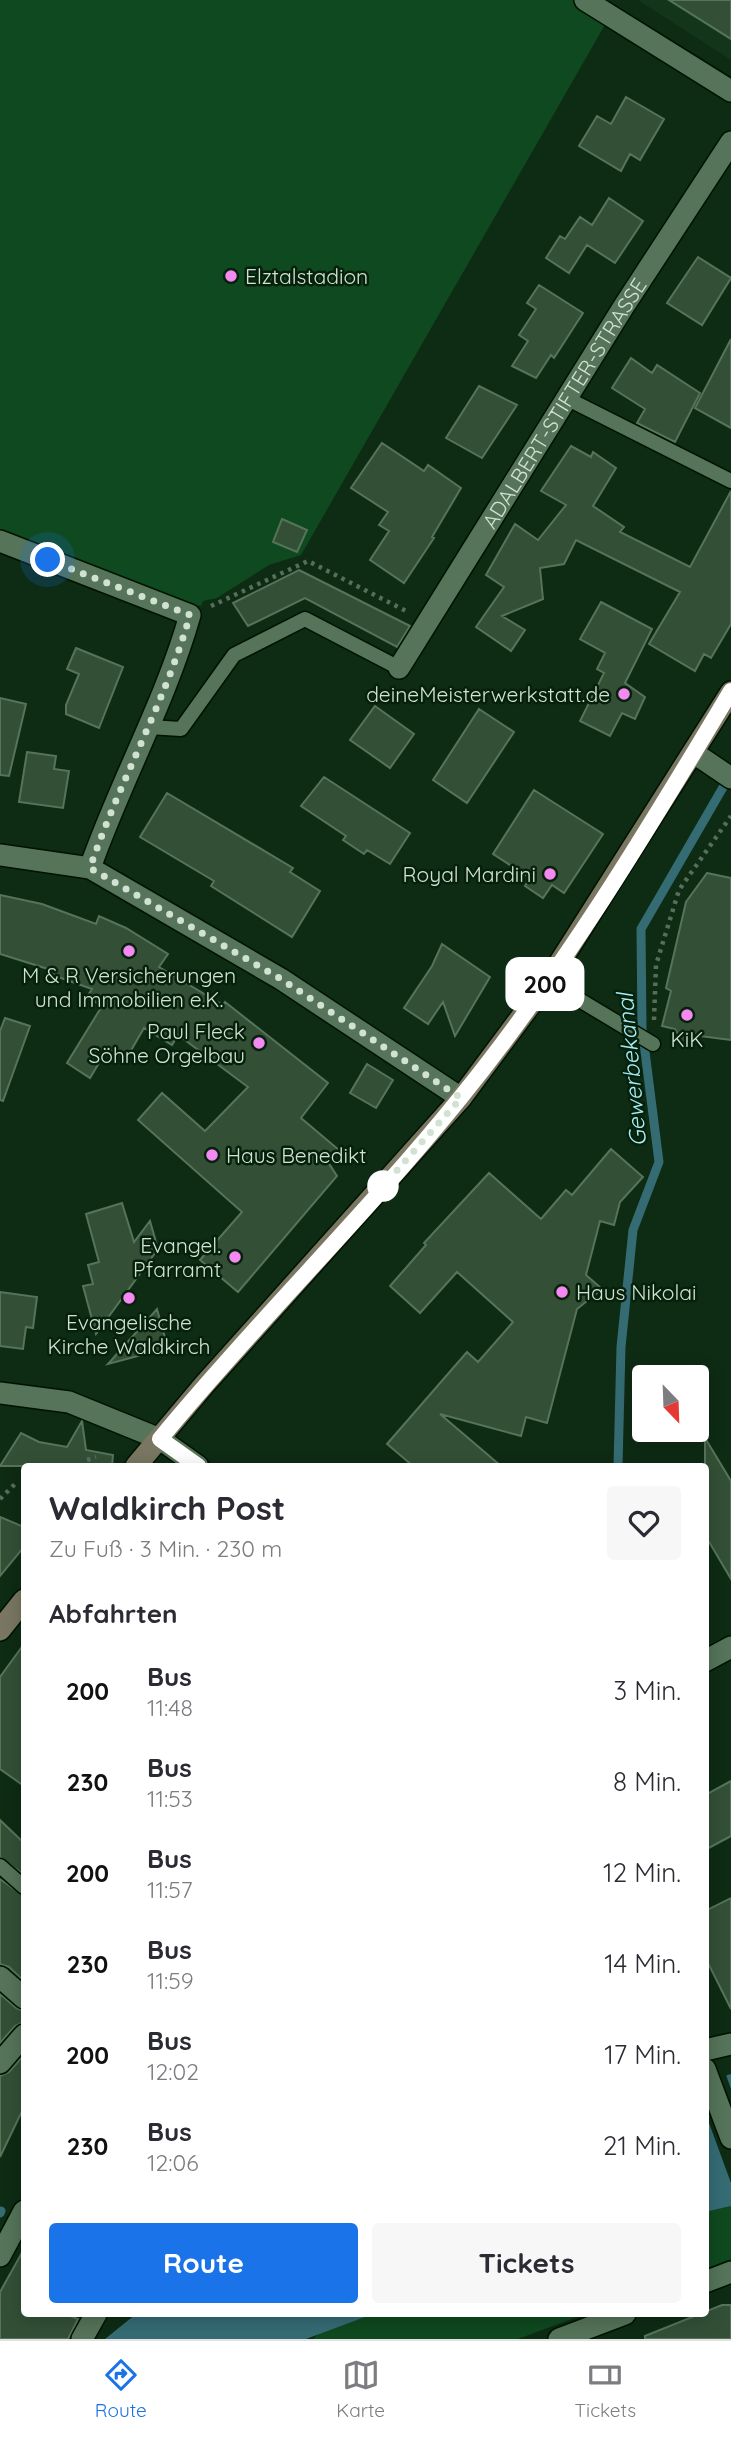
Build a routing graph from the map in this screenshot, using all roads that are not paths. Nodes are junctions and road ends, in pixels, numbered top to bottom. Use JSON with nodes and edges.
{"nodes":[{"id":1,"x":585,"y":0,"type":"edge"},
{"id":2,"x":731,"y":91,"type":"edge"},
{"id":3,"x":731,"y":142,"type":"edge"},
{"id":4,"x":566,"y":398,"type":"junction"},
{"id":5,"x":731,"y":481,"type":"edge"},
{"id":6,"x":0,"y":541,"type":"edge"},
{"id":7,"x":399,"y":668,"type":"joint"},
{"id":8,"x":731,"y":692,"type":"edge"},
{"id":9,"x":149,"y":727,"type":"junction"},
{"id":10,"x":694,"y":753,"type":"junction"},
{"id":11,"x":731,"y":778,"type":"edge"},
{"id":12,"x":0,"y":855,"type":"edge"},
{"id":13,"x":90,"y":868,"type":"junction"},
{"id":14,"x":548,"y":981,"type":"junction"},
{"id":15,"x":653,"y":1044,"type":"road end"},
{"id":16,"x":461,"y":1098,"type":"junction"},
{"id":17,"x":0,"y":1393,"type":"edge"},
{"id":18,"x":160,"y":1439,"type":"junction"},
{"id":19,"x":139,"y":1463,"type":"edge"},
{"id":20,"x":194,"y":1463,"type":"edge"},
{"id":21,"x":21,"y":1604,"type":"edge"},
{"id":22,"x":0,"y":1630,"type":"edge"},
{"id":23,"x":731,"y":1647,"type":"edge"},
{"id":24,"x":709,"y":1659,"type":"edge"},
{"id":25,"x":0,"y":1866,"type":"edge"},
{"id":26,"x":21,"y":1884,"type":"edge"},
{"id":27,"x":0,"y":1977,"type":"edge"},
{"id":28,"x":21,"y":2003,"type":"edge"},
{"id":29,"x":21,"y":2038,"type":"edge"},
{"id":30,"x":731,"y":2044,"type":"edge"},
{"id":31,"x":709,"y":2049,"type":"edge"},
{"id":32,"x":0,"y":2063,"type":"edge"},
{"id":33,"x":709,"y":2078,"type":"edge"},
{"id":34,"x":731,"y":2138,"type":"edge"},
{"id":35,"x":21,"y":2217,"type":"edge"},
{"id":36,"x":0,"y":2256,"type":"edge"},
{"id":37,"x":731,"y":2272,"type":"edge"},
{"id":38,"x":709,"y":2280,"type":"edge"},
{"id":39,"x":94,"y":2317,"type":"edge"},
{"id":40,"x":617,"y":2317,"type":"edge"},
{"id":41,"x":82,"y":2339,"type":"edge"},
{"id":42,"x":559,"y":2339,"type":"edge"}],
"edges":[{"from":1,"to":2,"type":"street"},
{"from":3,"to":4,"type":"street","name":"ADALBERT-STIFTER-STRASSE"},
{"from":4,"to":5,"type":"lane"},
{"from":4,"to":7,"type":"street","name":"ADALBERT-STIFTER-STRASSE"},
{"from":6,"to":9,"type":"street"},
{"from":7,"to":9,"type":"lane"},
{"from":8,"to":10,"type":"street"},
{"from":9,"to":13,"type":"street"},
{"from":10,"to":11,"type":"street"},
{"from":10,"to":14,"type":"street"},
{"from":12,"to":13,"type":"street"},
{"from":13,"to":16,"type":"street"},
{"from":14,"to":15,"type":"lane"},
{"from":14,"to":16,"type":"street"},
{"from":16,"to":18,"type":"street"},
{"from":17,"to":18,"type":"street"},
{"from":18,"to":19,"type":"street"},
{"from":18,"to":20,"type":"street"},
{"from":21,"to":22,"type":"street"},
{"from":23,"to":24,"type":"street"},
{"from":25,"to":26,"type":"lane"},
{"from":27,"to":28,"type":"street"},
{"from":29,"to":32,"type":"street"},
{"from":30,"to":31,"type":"street"},
{"from":33,"to":34,"type":"street"},
{"from":35,"to":36,"type":"street"},
{"from":37,"to":38,"type":"street"},
{"from":39,"to":41,"type":"street"},
{"from":40,"to":42,"type":"street"}]}
